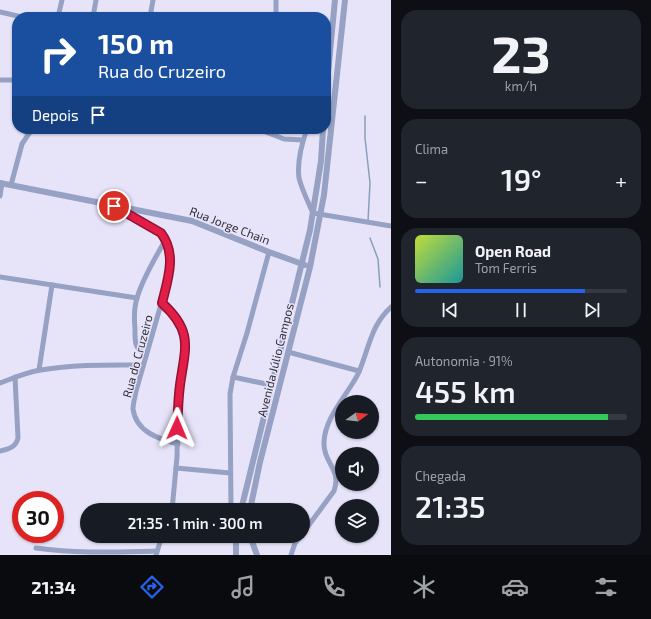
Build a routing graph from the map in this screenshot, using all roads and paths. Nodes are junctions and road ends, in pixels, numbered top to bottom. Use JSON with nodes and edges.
{"nodes":[{"id":1,"x":62,"y":0,"type":"edge"},
{"id":2,"x":96,"y":0,"type":"edge"},
{"id":3,"x":152,"y":0,"type":"edge"},
{"id":4,"x":276,"y":0,"type":"edge"},
{"id":5,"x":335,"y":0,"type":"edge"},
{"id":6,"x":345,"y":0,"type":"edge"},
{"id":7,"x":0,"y":12,"type":"edge"},
{"id":8,"x":59,"y":12,"type":"edge"},
{"id":9,"x":94,"y":12,"type":"edge"},
{"id":10,"x":151,"y":12,"type":"edge"},
{"id":11,"x":276,"y":12,"type":"edge"},
{"id":12,"x":12,"y":15,"type":"edge"},
{"id":13,"x":331,"y":41,"type":"edge"},
{"id":14,"x":331,"y":51,"type":"edge"},
{"id":15,"x":339,"y":52,"type":"junction"},
{"id":16,"x":0,"y":80,"type":"edge"},
{"id":17,"x":12,"y":80,"type":"edge"},
{"id":18,"x":331,"y":132,"type":"edge"},
{"id":19,"x":29,"y":134,"type":"edge"},
{"id":20,"x":271,"y":134,"type":"edge"},
{"id":21,"x":305,"y":134,"type":"edge"},
{"id":22,"x":323,"y":134,"type":"edge"},
{"id":23,"x":331,"y":134,"type":"edge"},
{"id":24,"x":303,"y":140,"type":"junction"},
{"id":25,"x":321,"y":161,"type":"junction"},
{"id":26,"x":328,"y":162,"type":"junction"},
{"id":27,"x":1,"y":183,"type":"edge"},
{"id":28,"x":11,"y":185,"type":"junction"},
{"id":29,"x":0,"y":196,"type":"edge"},
{"id":30,"x":114,"y":206,"type":"junction"},
{"id":31,"x":313,"y":214,"type":"junction"},
{"id":32,"x":320,"y":215,"type":"junction"},
{"id":33,"x":391,"y":226,"type":"edge"},
{"id":34,"x":166,"y":239,"type":"junction"},
{"id":35,"x":269,"y":252,"type":"junction"},
{"id":36,"x":301,"y":263,"type":"junction"},
{"id":37,"x":310,"y":266,"type":"junction"},
{"id":38,"x":0,"y":277,"type":"edge"},
{"id":39,"x":296,"y":284,"type":"junction"},
{"id":40,"x":52,"y":285,"type":"junction"},
{"id":41,"x":305,"y":286,"type":"junction"},
{"id":42,"x":137,"y":298,"type":"junction"},
{"id":43,"x":162,"y":303,"type":"junction"},
{"id":44,"x":391,"y":307,"type":"edge"},
{"id":45,"x":288,"y":352,"type":"junction"},
{"id":46,"x":146,"y":355,"type":"junction"},
{"id":47,"x":143,"y":366,"type":"junction"},
{"id":48,"x":39,"y":370,"type":"junction"},
{"id":49,"x":359,"y":371,"type":"junction"},
{"id":50,"x":15,"y":377,"type":"junction"},
{"id":51,"x":233,"y":377,"type":"junction"},
{"id":52,"x":0,"y":383,"type":"edge"},
{"id":53,"x":271,"y":385,"type":"junction"},
{"id":54,"x":178,"y":444,"type":"junction"},
{"id":55,"x":0,"y":451,"type":"edge"},
{"id":56,"x":176,"y":468,"type":"junction"},
{"id":57,"x":230,"y":473,"type":"junction"},
{"id":58,"x":173,"y":503,"type":"edge"},
{"id":59,"x":231,"y":503,"type":"edge"},
{"id":60,"x":242,"y":503,"type":"edge"},
{"id":61,"x":251,"y":503,"type":"edge"},
{"id":62,"x":310,"y":524,"type":"edge"},
{"id":63,"x":160,"y":543,"type":"edge"},
{"id":64,"x":236,"y":543,"type":"edge"},
{"id":65,"x":253,"y":543,"type":"edge"},
{"id":66,"x":295,"y":543,"type":"edge"},
{"id":67,"x":36,"y":548,"type":"dead end"},
{"id":68,"x":157,"y":553,"type":"edge"},
{"id":69,"x":101,"y":554,"type":"edge"},
{"id":70,"x":236,"y":555,"type":"edge"},
{"id":71,"x":257,"y":555,"type":"edge"},
{"id":72,"x":291,"y":555,"type":"edge"}],
"edges":[{"from":1,"to":8,"type":"street"},
{"from":2,"to":9,"type":"street"},
{"from":3,"to":10,"type":"street"},
{"from":4,"to":11,"type":"street"},
{"from":5,"to":13,"type":"street"},
{"from":6,"to":15,"type":"street","name":"Avenida Júlio Campos"},
{"from":7,"to":12,"type":"street"},
{"from":14,"to":15,"type":"street"},
{"from":15,"to":18,"type":"street","name":"Avenida Júlio Campos"},
{"from":16,"to":17,"type":"street"},
{"from":19,"to":28,"type":"street"},
{"from":20,"to":24,"type":"street"},
{"from":21,"to":24,"type":"street"},
{"from":22,"to":25,"type":"street"},
{"from":23,"to":26,"type":"street","name":"Avenida Júlio Campos"},
{"from":24,"to":31,"type":"street"},
{"from":25,"to":26,"type":"street"},
{"from":25,"to":31,"type":"street"},
{"from":26,"to":32,"type":"street","name":"Avenida Júlio Campos"},
{"from":27,"to":28,"type":"street","name":"Rua Jorge Chain"},
{"from":27,"to":29,"type":"street"},
{"from":28,"to":30,"type":"street","name":"Rua Jorge Chain"},
{"from":30,"to":34,"type":"street"},
{"from":30,"to":35,"type":"street","name":"Rua Jorge Chain"},
{"from":31,"to":32,"type":"street"},
{"from":31,"to":36,"type":"street"},
{"from":32,"to":33,"type":"street"},
{"from":32,"to":37,"type":"street","name":"Avenida Júlio Campos"},
{"from":34,"to":42,"type":"street"},
{"from":34,"to":43,"type":"street","name":"Rua do Cruzeiro"},
{"from":35,"to":36,"type":"street","name":"Rua Jorge Chain"},
{"from":35,"to":51,"type":"street"},
{"from":36,"to":37,"type":"street","name":"Rua Jorge Chain"},
{"from":36,"to":39,"type":"street"},
{"from":37,"to":41,"type":"street","name":"Avenida Júlio Campos"},
{"from":38,"to":40,"type":"street"},
{"from":39,"to":41,"type":"street"},
{"from":39,"to":53,"type":"street"},
{"from":40,"to":42,"type":"street"},
{"from":40,"to":48,"type":"street"},
{"from":41,"to":45,"type":"street","name":"Avenida Júlio Campos"},
{"from":42,"to":46,"type":"street"},
{"from":43,"to":46,"type":"street","name":"Rua do Cruzeiro"},
{"from":43,"to":54,"type":"street"},
{"from":44,"to":49,"type":"street"},
{"from":45,"to":49,"type":"street"},
{"from":45,"to":61,"type":"street","name":"Avenida Júlio Campos"},
{"from":46,"to":47,"type":"street","name":"Rua do Cruzeiro"},
{"from":47,"to":48,"type":"street"},
{"from":47,"to":54,"type":"street","name":"Rua do Cruzeiro"},
{"from":48,"to":50,"type":"street"},
{"from":49,"to":62,"type":"street"},
{"from":50,"to":52,"type":"street"},
{"from":50,"to":55,"type":"street"},
{"from":51,"to":53,"type":"street"},
{"from":51,"to":57,"type":"street"},
{"from":53,"to":60,"type":"street"},
{"from":54,"to":56,"type":"street"},
{"from":56,"to":57,"type":"street"},
{"from":56,"to":58,"type":"street"},
{"from":57,"to":59,"type":"street"},
{"from":63,"to":68,"type":"street"},
{"from":64,"to":70,"type":"street"},
{"from":65,"to":71,"type":"street"},
{"from":66,"to":72,"type":"street"},
{"from":67,"to":69,"type":"street"},
{"from":68,"to":69,"type":"street"}]}
